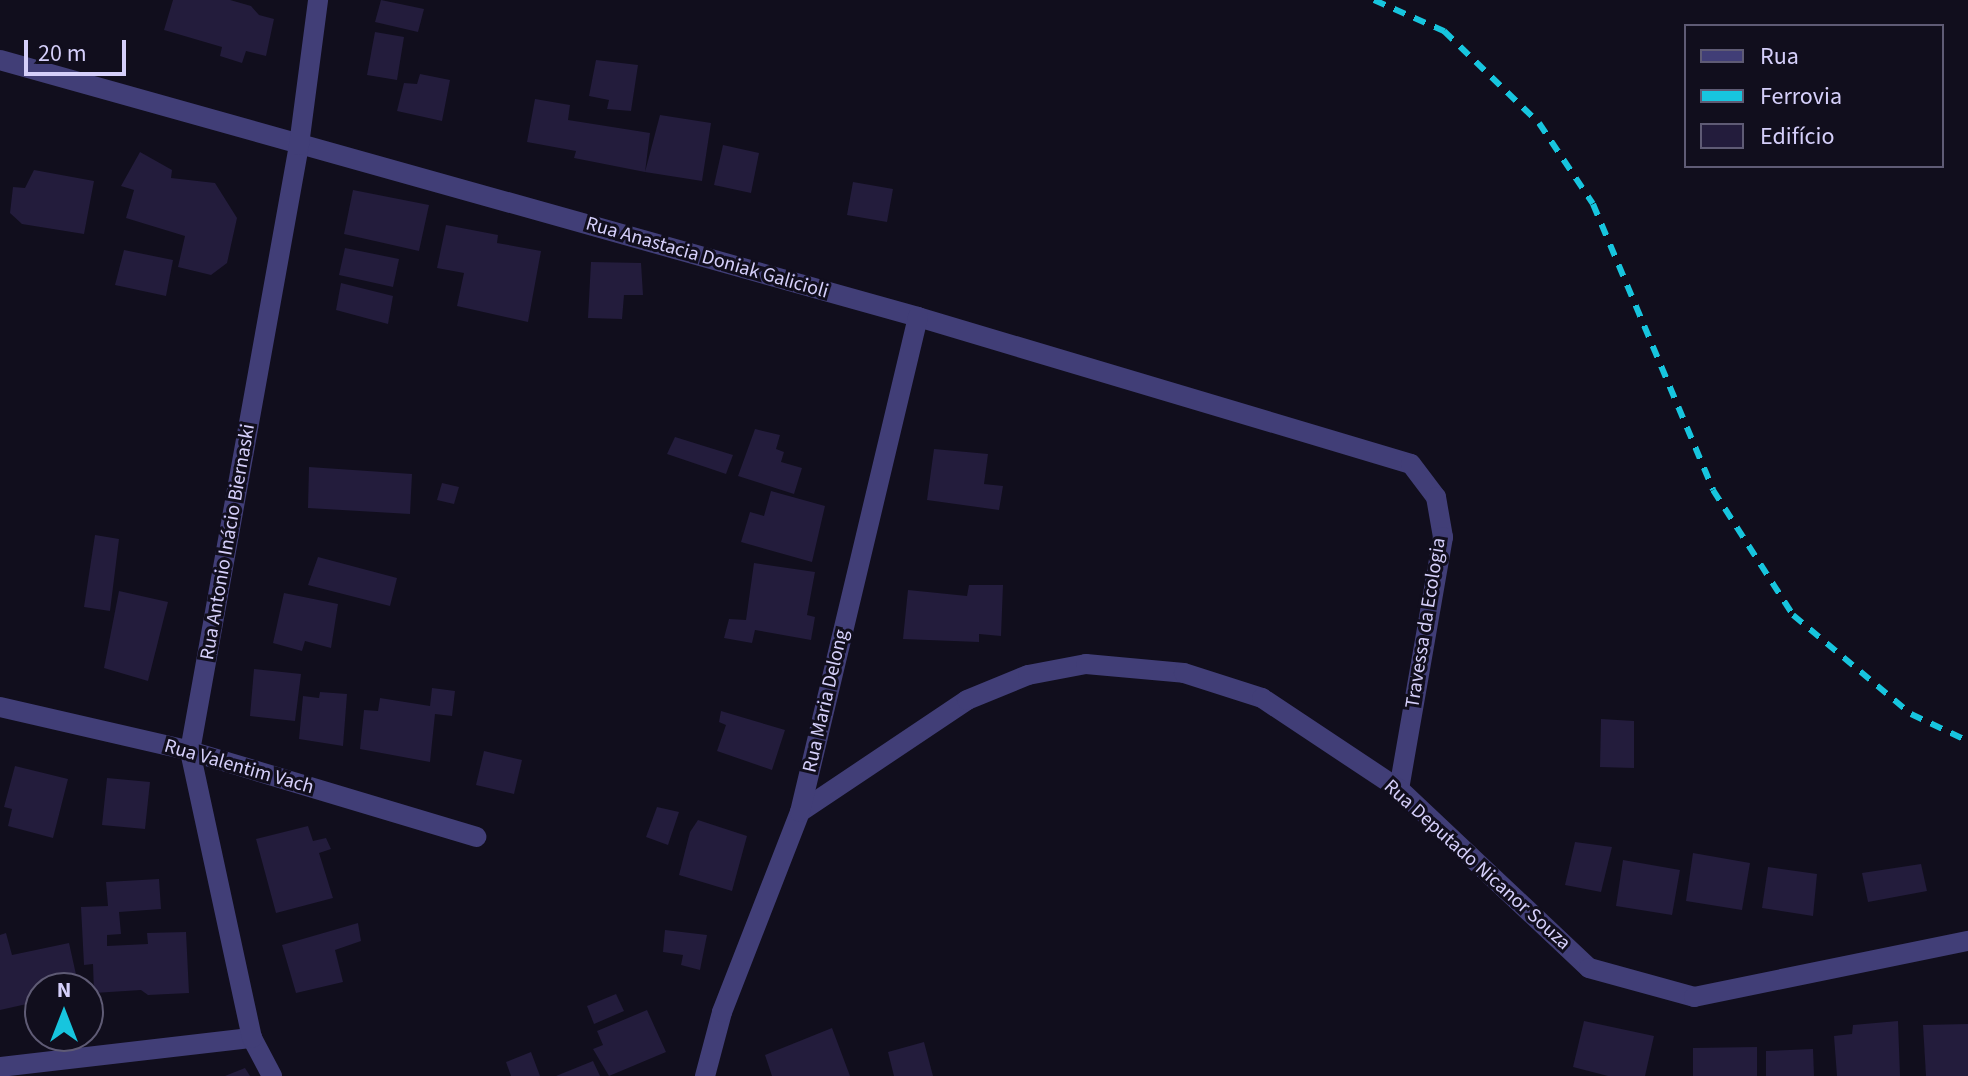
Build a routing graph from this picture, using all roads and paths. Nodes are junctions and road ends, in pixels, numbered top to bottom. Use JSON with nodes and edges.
{"nodes":[{"id":1,"x":318,"y":0,"type":"edge"},
{"id":2,"x":0,"y":60,"type":"edge"},
{"id":3,"x":299,"y":145,"type":"junction"},
{"id":4,"x":918,"y":317,"type":"junction"},
{"id":5,"x":1411,"y":464,"type":"joint"},
{"id":6,"x":0,"y":707,"type":"edge"},
{"id":7,"x":190,"y":751,"type":"junction"},
{"id":8,"x":1399,"y":789,"type":"junction"},
{"id":9,"x":800,"y":812,"type":"junction"},
{"id":10,"x":476,"y":837,"type":"dead end"},
{"id":11,"x":1968,"y":941,"type":"edge"},
{"id":12,"x":252,"y":1038,"type":"junction"},
{"id":13,"x":0,"y":1067,"type":"edge"},
{"id":14,"x":272,"y":1076,"type":"edge"},
{"id":15,"x":705,"y":1076,"type":"edge"}],
"edges":[{"from":1,"to":3,"type":"street","name":"Rua Antonio Inácio Biernaski"},
{"from":2,"to":3,"type":"street","name":"Rua Anastacia Doniak Galicioli"},
{"from":3,"to":4,"type":"street","name":"Rua Anastacia Doniak Galicioli"},
{"from":3,"to":7,"type":"street","name":"Rua Antonio Inácio Biernaski"},
{"from":4,"to":5,"type":"street","name":"Rua Anastacia Doniak Galicioli"},
{"from":4,"to":9,"type":"street","name":"Rua Maria Delong"},
{"from":5,"to":8,"type":"street","name":"Travessa da Ecologia"},
{"from":6,"to":7,"type":"street","name":"Rua Valentim Vach"},
{"from":7,"to":10,"type":"street","name":"Rua Valentim Vach"},
{"from":7,"to":12,"type":"street","name":"Rua Antonio Inácio Biernaski"},
{"from":8,"to":9,"type":"street","name":"Rua Deputado Nicanor Souza"},
{"from":8,"to":11,"type":"street","name":"Rua Deputado Nicanor Souza"},
{"from":9,"to":15,"type":"street","name":"Rua Maria Delong"},
{"from":12,"to":13,"type":"street"},
{"from":12,"to":14,"type":"street","name":"Rua Antonio Inácio Biernaski"}]}
